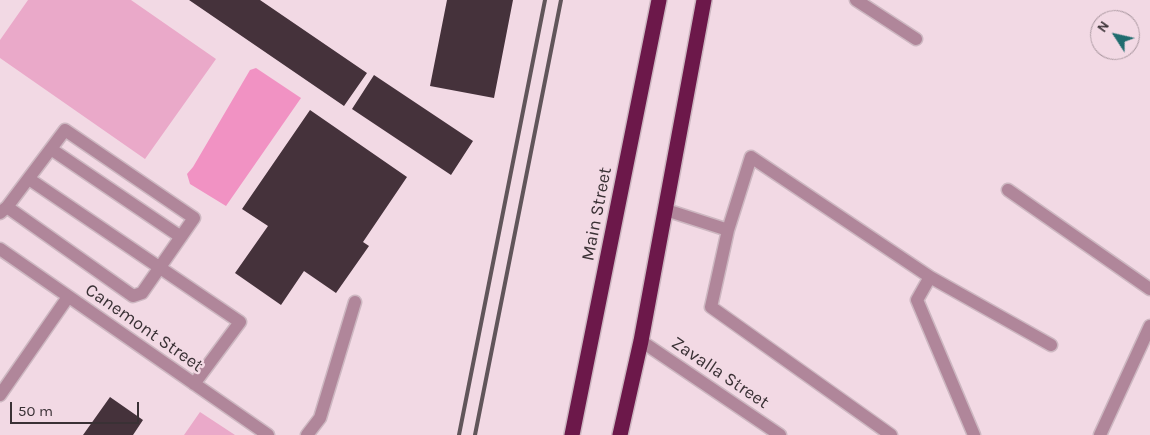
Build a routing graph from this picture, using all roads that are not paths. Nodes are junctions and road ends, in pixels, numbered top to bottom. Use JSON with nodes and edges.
{"nodes":[{"id":1,"x":659,"y":0,"type":"edge"},
{"id":2,"x":704,"y":0,"type":"edge"},
{"id":3,"x":856,"y":0,"type":"edge"},
{"id":4,"x":916,"y":39,"type":"dead end"},
{"id":5,"x":51,"y":149,"type":"junction"},
{"id":6,"x":29,"y":179,"type":"junction"},
{"id":7,"x":1008,"y":190,"type":"dead end"},
{"id":8,"x":4,"y":210,"type":"edge"},
{"id":9,"x":666,"y":210,"type":"junction"},
{"id":10,"x":728,"y":230,"type":"junction"},
{"id":11,"x":181,"y":237,"type":"junction"},
{"id":12,"x":0,"y":249,"type":"edge"},
{"id":13,"x":160,"y":268,"type":"junction"},
{"id":14,"x":930,"y":277,"type":"junction"},
{"id":15,"x":1150,"y":289,"type":"edge"},
{"id":16,"x":68,"y":297,"type":"junction"},
{"id":17,"x":355,"y":302,"type":"dead end"},
{"id":18,"x":1150,"y":326,"type":"edge"},
{"id":19,"x":641,"y":341,"type":"junction"},
{"id":20,"x":1051,"y":345,"type":"dead end"},
{"id":21,"x":194,"y":384,"type":"junction"},
{"id":22,"x":0,"y":395,"type":"edge"},
{"id":23,"x":268,"y":435,"type":"edge"},
{"id":24,"x":307,"y":435,"type":"edge"},
{"id":25,"x":572,"y":435,"type":"edge"},
{"id":26,"x":620,"y":435,"type":"edge"},
{"id":27,"x":780,"y":435,"type":"edge"},
{"id":28,"x":891,"y":435,"type":"edge"},
{"id":29,"x":974,"y":435,"type":"edge"},
{"id":30,"x":1100,"y":435,"type":"edge"}],
"edges":[{"from":1,"to":25,"type":"highway","name":"Main Street"},
{"from":2,"to":9,"type":"highway"},
{"from":3,"to":4,"type":"street"},
{"from":5,"to":6,"type":"street"},
{"from":5,"to":11,"type":"street"},
{"from":5,"to":11,"type":"street"},
{"from":6,"to":8,"type":"street"},
{"from":6,"to":13,"type":"street"},
{"from":7,"to":15,"type":"street"},
{"from":8,"to":13,"type":"street"},
{"from":9,"to":10,"type":"street"},
{"from":9,"to":19,"type":"highway"},
{"from":10,"to":14,"type":"street"},
{"from":10,"to":28,"type":"street"},
{"from":11,"to":13,"type":"street"},
{"from":12,"to":16,"type":"street","name":"Canemont Street"},
{"from":13,"to":21,"type":"street"},
{"from":14,"to":20,"type":"street"},
{"from":14,"to":29,"type":"street"},
{"from":16,"to":21,"type":"street","name":"Canemont Street"},
{"from":16,"to":22,"type":"street"},
{"from":17,"to":24,"type":"street"},
{"from":18,"to":30,"type":"street"},
{"from":19,"to":26,"type":"highway"},
{"from":19,"to":27,"type":"street","name":"Zavalla Street"},
{"from":21,"to":23,"type":"street","name":"Canemont Street"}]}
